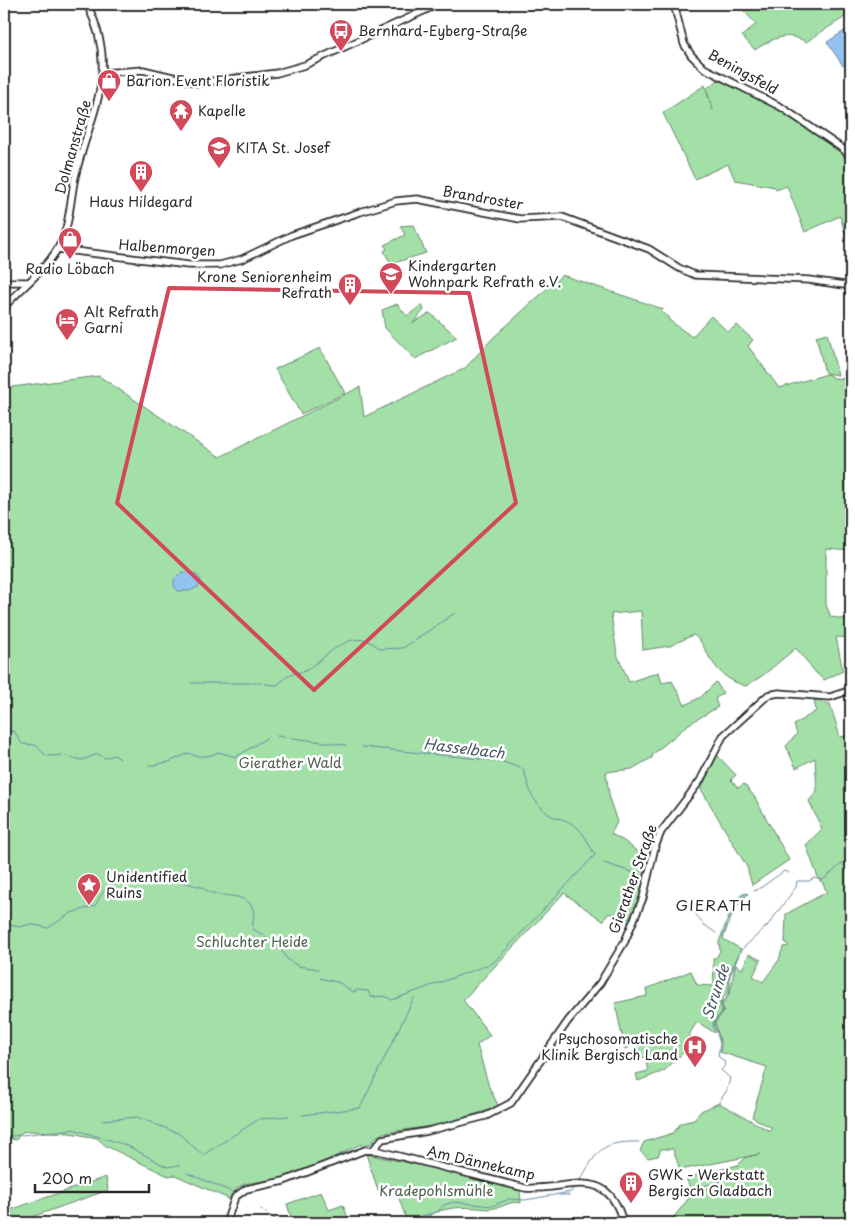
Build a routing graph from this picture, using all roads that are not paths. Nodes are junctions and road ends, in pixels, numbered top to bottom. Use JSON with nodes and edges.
{"nodes":[{"id":1,"x":87,"y":4,"type":"edge"},
{"id":2,"x":438,"y":4,"type":"edge"},
{"id":3,"x":674,"y":4,"type":"edge"},
{"id":4,"x":103,"y":73,"type":"junction"},
{"id":5,"x":851,"y":157,"type":"edge"},
{"id":6,"x":326,"y":224,"type":"joint"},
{"id":7,"x":58,"y":250,"type":"junction"},
{"id":8,"x":7,"y":282,"type":"edge"},
{"id":9,"x":27,"y":282,"type":"junction"},
{"id":10,"x":851,"y":286,"type":"edge"},
{"id":11,"x":14,"y":296,"type":"junction"},
{"id":12,"x":4,"y":307,"type":"edge"},
{"id":13,"x":851,"y":690,"type":"edge"},
{"id":14,"x":373,"y":1150,"type":"junction"},
{"id":15,"x":226,"y":1223,"type":"edge"},
{"id":16,"x":623,"y":1223,"type":"edge"}],
"edges":[{"from":1,"to":4,"type":"street","name":"Dolmanstraße"},
{"from":2,"to":4,"type":"street"},
{"from":3,"to":5,"type":"street","name":"Beningsfeld"},
{"from":4,"to":7,"type":"street","name":"Dolmanstraße"},
{"from":6,"to":7,"type":"street","name":"Halbenmorgen"},
{"from":6,"to":10,"type":"street","name":"Brandroster"},
{"from":7,"to":9,"type":"street","name":"Dolmanstraße"},
{"from":8,"to":9,"type":"street"},
{"from":8,"to":11,"type":"street"},
{"from":9,"to":11,"type":"street","name":"Dolmanstraße"},
{"from":11,"to":12,"type":"street","name":"Dolmanstraße"},
{"from":13,"to":14,"type":"street","name":"Gierather Straße"},
{"from":14,"to":15,"type":"street","name":"Gierather Straße"},
{"from":14,"to":16,"type":"street","name":"Am Dännekamp"}]}
